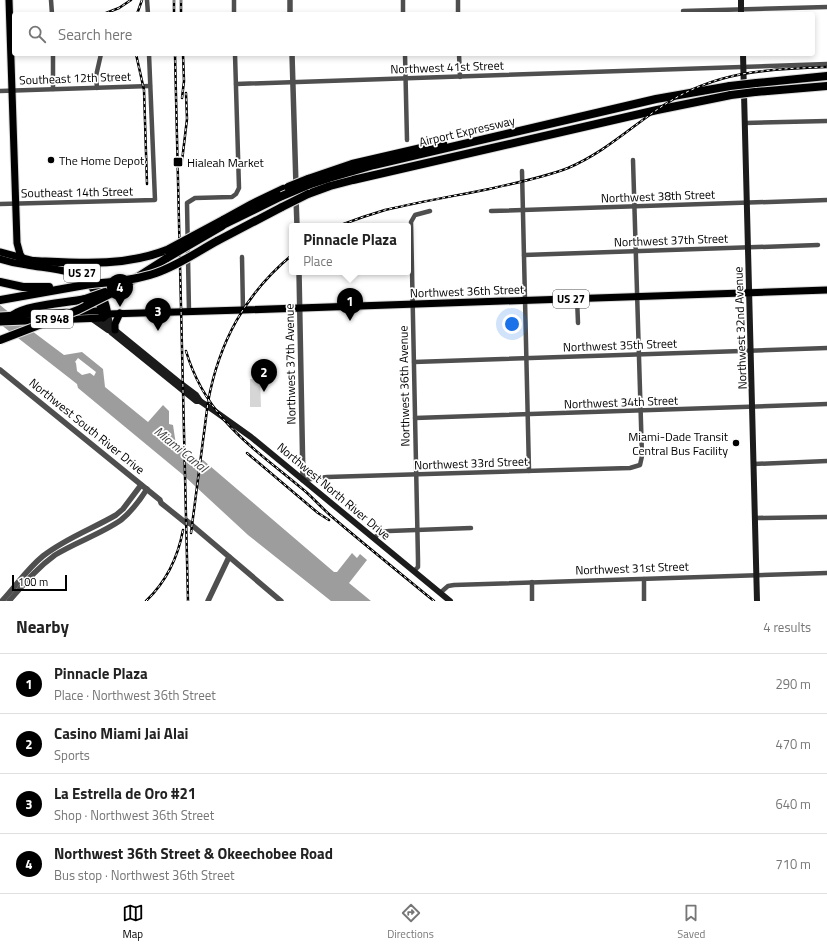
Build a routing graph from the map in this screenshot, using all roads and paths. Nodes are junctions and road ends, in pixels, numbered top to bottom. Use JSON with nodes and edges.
{"nodes":[{"id":1,"x":9,"y":0,"type":"edge"},
{"id":2,"x":51,"y":0,"type":"edge"},
{"id":3,"x":147,"y":0,"type":"edge"},
{"id":4,"x":234,"y":0,"type":"edge"},
{"id":5,"x":290,"y":0,"type":"edge"},
{"id":6,"x":403,"y":0,"type":"edge"},
{"id":7,"x":458,"y":0,"type":"edge"},
{"id":8,"x":741,"y":0,"type":"edge"},
{"id":9,"x":827,"y":7,"type":"edge"},
{"id":10,"x":683,"y":11,"type":"dead end"},
{"id":11,"x":52,"y":12,"type":"edge"},
{"id":12,"x":148,"y":12,"type":"edge"},
{"id":13,"x":234,"y":12,"type":"edge"},
{"id":14,"x":290,"y":12,"type":"edge"},
{"id":15,"x":403,"y":12,"type":"edge"},
{"id":16,"x":458,"y":12,"type":"edge"},
{"id":17,"x":741,"y":12,"type":"edge"},
{"id":18,"x":53,"y":56,"type":"edge"},
{"id":19,"x":101,"y":56,"type":"edge"},
{"id":20,"x":149,"y":56,"type":"edge"},
{"id":21,"x":235,"y":56,"type":"edge"},
{"id":22,"x":292,"y":56,"type":"edge"},
{"id":23,"x":405,"y":56,"type":"edge"},
{"id":24,"x":459,"y":56,"type":"edge"},
{"id":25,"x":743,"y":56,"type":"edge"},
{"id":26,"x":827,"y":64,"type":"edge"},
{"id":27,"x":743,"y":67,"type":"junction"},
{"id":28,"x":827,"y":76,"type":"edge"},
{"id":29,"x":460,"y":77,"type":"junction"},
{"id":30,"x":405,"y":78,"type":"junction"},
{"id":31,"x":293,"y":82,"type":"junction"},
{"id":32,"x":236,"y":84,"type":"junction"},
{"id":33,"x":150,"y":86,"type":"junction"},
{"id":34,"x":827,"y":86,"type":"edge"},
{"id":35,"x":97,"y":88,"type":"junction"},
{"id":36,"x":54,"y":89,"type":"junction"},
{"id":37,"x":12,"y":90,"type":"junction"},
{"id":38,"x":0,"y":91,"type":"edge"},
{"id":39,"x":827,"y":121,"type":"edge"},
{"id":40,"x":745,"y":123,"type":"junction"},
{"id":41,"x":407,"y":140,"type":"dead end"},
{"id":42,"x":633,"y":160,"type":"dead end"},
{"id":43,"x":522,"y":171,"type":"dead end"},
{"id":44,"x":308,"y":186,"type":"junction"},
{"id":45,"x":827,"y":200,"type":"edge"},
{"id":46,"x":16,"y":203,"type":"junction"},
{"id":47,"x":747,"y":203,"type":"junction"},
{"id":48,"x":0,"y":204,"type":"edge"},
{"id":49,"x":635,"y":207,"type":"junction"},
{"id":50,"x":523,"y":210,"type":"junction"},
{"id":51,"x":430,"y":211,"type":"dead end"},
{"id":52,"x":491,"y":211,"type":"dead end"},
{"id":53,"x":297,"y":223,"type":"edge"},
{"id":54,"x":17,"y":243,"type":"junction"},
{"id":55,"x":818,"y":245,"type":"dead end"},
{"id":56,"x":748,"y":247,"type":"junction"},
{"id":57,"x":636,"y":251,"type":"junction"},
{"id":58,"x":0,"y":252,"type":"edge"},
{"id":59,"x":167,"y":254,"type":"junction"},
{"id":60,"x":524,"y":255,"type":"junction"},
{"id":61,"x":11,"y":256,"type":"junction"},
{"id":62,"x":242,"y":257,"type":"dead end"},
{"id":63,"x":0,"y":258,"type":"edge"},
{"id":64,"x":23,"y":258,"type":"junction"},
{"id":65,"x":33,"y":261,"type":"junction"},
{"id":66,"x":299,"y":275,"type":"edge"},
{"id":67,"x":0,"y":282,"type":"edge"},
{"id":68,"x":56,"y":288,"type":"junction"},
{"id":69,"x":114,"y":290,"type":"junction"},
{"id":70,"x":827,"y":290,"type":"edge"},
{"id":71,"x":750,"y":293,"type":"junction"},
{"id":72,"x":637,"y":296,"type":"junction"},
{"id":73,"x":577,"y":298,"type":"junction"},
{"id":74,"x":0,"y":300,"type":"edge"},
{"id":75,"x":525,"y":300,"type":"junction"},
{"id":76,"x":412,"y":304,"type":"junction"},
{"id":77,"x":300,"y":308,"type":"junction"},
{"id":78,"x":243,"y":310,"type":"junction"},
{"id":79,"x":189,"y":312,"type":"junction"},
{"id":80,"x":120,"y":313,"type":"junction"},
{"id":81,"x":104,"y":314,"type":"junction"},
{"id":82,"x":0,"y":316,"type":"edge"},
{"id":83,"x":12,"y":317,"type":"junction"},
{"id":84,"x":90,"y":318,"type":"junction"},
{"id":85,"x":0,"y":322,"type":"edge"},
{"id":86,"x":578,"y":322,"type":"dead end"},
{"id":87,"x":112,"y":330,"type":"junction"},
{"id":88,"x":0,"y":340,"type":"edge"},
{"id":89,"x":827,"y":348,"type":"edge"},
{"id":90,"x":751,"y":350,"type":"junction"},
{"id":91,"x":639,"y":354,"type":"junction"},
{"id":92,"x":526,"y":358,"type":"junction"},
{"id":93,"x":414,"y":362,"type":"junction"},
{"id":94,"x":0,"y":370,"type":"edge"},
{"id":95,"x":827,"y":404,"type":"edge"},
{"id":96,"x":753,"y":407,"type":"junction"},
{"id":97,"x":640,"y":411,"type":"junction"},
{"id":98,"x":527,"y":415,"type":"junction"},
{"id":99,"x":415,"y":418,"type":"junction"},
{"id":100,"x":827,"y":461,"type":"edge"},
{"id":101,"x":754,"y":464,"type":"junction"},
{"id":102,"x":528,"y":471,"type":"junction"},
{"id":103,"x":416,"y":475,"type":"junction"},
{"id":104,"x":303,"y":480,"type":"junction"},
{"id":105,"x":142,"y":484,"type":"junction"},
{"id":106,"x":147,"y":489,"type":"junction"},
{"id":107,"x":827,"y":517,"type":"edge"},
{"id":108,"x":755,"y":518,"type":"junction"},
{"id":109,"x":100,"y":524,"type":"junction"},
{"id":110,"x":471,"y":528,"type":"dead end"},
{"id":111,"x":417,"y":529,"type":"junction"},
{"id":112,"x":103,"y":530,"type":"junction"},
{"id":113,"x":374,"y":538,"type":"junction"},
{"id":114,"x":229,"y":557,"type":"junction"},
{"id":115,"x":414,"y":571,"type":"junction"},
{"id":116,"x":827,"y":573,"type":"edge"},
{"id":117,"x":757,"y":575,"type":"junction"},
{"id":118,"x":644,"y":579,"type":"junction"},
{"id":119,"x":532,"y":582,"type":"junction"},
{"id":120,"x":440,"y":592,"type":"junction"},
{"id":121,"x":2,"y":601,"type":"edge"},
{"id":122,"x":9,"y":601,"type":"edge"},
{"id":123,"x":208,"y":601,"type":"edge"},
{"id":124,"x":281,"y":601,"type":"edge"},
{"id":125,"x":450,"y":601,"type":"edge"},
{"id":126,"x":532,"y":601,"type":"edge"},
{"id":127,"x":644,"y":601,"type":"edge"},
{"id":128,"x":757,"y":601,"type":"edge"}],
"edges":[{"from":1,"to":37,"type":"main road"},
{"from":2,"to":11,"type":"street"},
{"from":3,"to":12,"type":"street"},
{"from":4,"to":13,"type":"street"},
{"from":5,"to":14,"type":"street"},
{"from":6,"to":15,"type":"street"},
{"from":7,"to":16,"type":"street"},
{"from":8,"to":17,"type":"main road"},
{"from":9,"to":17,"type":"street"},
{"from":10,"to":17,"type":"street"},
{"from":18,"to":36,"type":"street"},
{"from":19,"to":35,"type":"street"},
{"from":20,"to":33,"type":"street"},
{"from":21,"to":32,"type":"street"},
{"from":22,"to":31,"type":"street"},
{"from":23,"to":30,"type":"street"},
{"from":24,"to":29,"type":"street"},
{"from":25,"to":27,"type":"main road","name":"Northwest 32nd Avenue"},
{"from":26,"to":27,"type":"street","name":"Northwest 41st Street"},
{"from":27,"to":29,"type":"street","name":"Northwest 41st Street"},
{"from":27,"to":40,"type":"main road","name":"Northwest 32nd Avenue"},
{"from":28,"to":44,"type":"highway","name":"Airport Expressway","bridge":true},
{"from":29,"to":30,"type":"street","name":"Northwest 41st Street"},
{"from":30,"to":31,"type":"street","name":"Northwest 41st Street"},
{"from":30,"to":41,"type":"street"},
{"from":31,"to":32,"type":"street","name":"Northwest 41st Street"},
{"from":31,"to":53,"type":"street"},
{"from":32,"to":79,"type":"street"},
{"from":33,"to":35,"type":"street","name":"Southeast 12th Street"},
{"from":33,"to":46,"type":"street","name":"Southeast 14th Street"},
{"from":34,"to":44,"type":"highway","name":"Airport Expressway","bridge":true},
{"from":35,"to":36,"type":"street","name":"Southeast 12th Street"},
{"from":36,"to":37,"type":"street","name":"Southeast 12th Street"},
{"from":37,"to":38,"type":"street","name":"Southeast 12th Street"},
{"from":37,"to":46,"type":"main road"},
{"from":39,"to":40,"type":"street"},
{"from":40,"to":47,"type":"main road","name":"Northwest 32nd Avenue"},
{"from":42,"to":49,"type":"street"},
{"from":43,"to":50,"type":"street"},
{"from":44,"to":59,"type":"highway","name":"Airport Expressway","bridge":true},
{"from":44,"to":68,"type":"highway","name":"Airport Expressway","bridge":true},
{"from":45,"to":47,"type":"street","name":"Northwest 38th Street"},
{"from":46,"to":48,"type":"street","name":"Southeast 14th Street"},
{"from":46,"to":54,"type":"main road"},
{"from":47,"to":49,"type":"street","name":"Northwest 38th Street"},
{"from":47,"to":56,"type":"main road","name":"Northwest 32nd Avenue"},
{"from":49,"to":50,"type":"street","name":"Northwest 38th Street"},
{"from":49,"to":57,"type":"street"},
{"from":50,"to":52,"type":"street","name":"Northwest 38th Street"},
{"from":50,"to":60,"type":"street"},
{"from":51,"to":76,"type":"street","name":"Northwest 36th Avenue"},
{"from":54,"to":61,"type":"main road"},
{"from":54,"to":64,"type":"main road"},
{"from":55,"to":56,"type":"street","name":"Northwest 37th Street"},
{"from":56,"to":57,"type":"street","name":"Northwest 37th Street"},
{"from":56,"to":71,"type":"main road","name":"Northwest 32nd Avenue"},
{"from":57,"to":60,"type":"street","name":"Northwest 37th Street"},
{"from":57,"to":72,"type":"street"},
{"from":58,"to":61,"type":"main road","number":"US 27"},
{"from":59,"to":65,"type":"highway"},
{"from":59,"to":69,"type":"highway","name":"Airport Expressway"},
{"from":60,"to":75,"type":"street"},
{"from":61,"to":63,"type":"main road"},
{"from":61,"to":64,"type":"main road","number":"US 27"},
{"from":62,"to":78,"type":"street"},
{"from":63,"to":81,"type":"main road","number":"US 27"},
{"from":64,"to":65,"type":"main road","number":"US 27"},
{"from":65,"to":81,"type":"main road","number":"US 27"},
{"from":66,"to":77,"type":"street","name":"Northwest 37th Avenue"},
{"from":67,"to":68,"type":"highway"},
{"from":68,"to":74,"type":"highway"},
{"from":69,"to":83,"type":"highway","bridge":true},
{"from":69,"to":88,"type":"highway","name":"Airport Expressway","bridge":true},
{"from":70,"to":71,"type":"main road","name":"Northwest 36th Street","number":"US 27"},
{"from":71,"to":72,"type":"main road","name":"Northwest 36th Street","number":"US 27"},
{"from":71,"to":90,"type":"main road","name":"Northwest 32nd Avenue"},
{"from":72,"to":73,"type":"main road","name":"Northwest 36th Street","number":"US 27"},
{"from":72,"to":91,"type":"street"},
{"from":73,"to":75,"type":"main road","name":"Northwest 36th Street","number":"US 27"},
{"from":73,"to":86,"type":"street"},
{"from":75,"to":76,"type":"main road","name":"Northwest 36th Street","number":"US 27"},
{"from":75,"to":92,"type":"street"},
{"from":76,"to":77,"type":"main road","name":"Northwest 36th Street","number":"US 27"},
{"from":76,"to":93,"type":"street","name":"Northwest 36th Avenue"},
{"from":77,"to":78,"type":"main road","name":"Northwest 36th Street","number":"US 27"},
{"from":77,"to":104,"type":"street","name":"Northwest 37th Avenue"},
{"from":78,"to":79,"type":"main road","name":"Northwest 36th Street","number":"US 27"},
{"from":79,"to":80,"type":"main road","name":"Northwest 36th Street","number":"US 27"},
{"from":80,"to":81,"type":"main road","name":"Northwest 36th Street","number":"US 27"},
{"from":80,"to":87,"type":"main road"},
{"from":81,"to":83,"type":"main road","name":"Northwest 36th Street","number":"SR 948"},
{"from":81,"to":84,"type":"main road","name":"Northwest 36th Street","number":"SR 948"},
{"from":81,"to":87,"type":"main road","name":"Northwest North River Drive"},
{"from":82,"to":83,"type":"main road","name":"Northwest 36th Street","number":"SR 948"},
{"from":83,"to":84,"type":"main road","name":"Northwest 36th Street","number":"SR 948"},
{"from":83,"to":85,"type":"main road","name":"Northwest 36th Street","number":"SR 948"},
{"from":84,"to":87,"type":"main road"},
{"from":87,"to":104,"type":"main road","name":"Northwest North River Drive"},
{"from":89,"to":90,"type":"street","name":"Northwest 35th Street"},
{"from":90,"to":91,"type":"street","name":"Northwest 35th Street"},
{"from":90,"to":96,"type":"main road","name":"Northwest 32nd Avenue"},
{"from":91,"to":92,"type":"street","name":"Northwest 35th Street"},
{"from":91,"to":97,"type":"street"},
{"from":92,"to":93,"type":"street","name":"Northwest 35th Street"},
{"from":92,"to":98,"type":"street"},
{"from":93,"to":99,"type":"street","name":"Northwest 36th Avenue"},
{"from":94,"to":105,"type":"street","name":"Northwest South River Drive"},
{"from":95,"to":96,"type":"street","name":"Northwest 34th Street"},
{"from":96,"to":97,"type":"street","name":"Northwest 34th Street"},
{"from":96,"to":101,"type":"main road","name":"Northwest 32nd Avenue"},
{"from":97,"to":98,"type":"street","name":"Northwest 34th Street"},
{"from":97,"to":102,"type":"street","name":"Northwest 33rd Street"},
{"from":98,"to":99,"type":"street","name":"Northwest 34th Street"},
{"from":98,"to":102,"type":"street"},
{"from":99,"to":103,"type":"street","name":"Northwest 36th Avenue"},
{"from":100,"to":101,"type":"street"},
{"from":101,"to":108,"type":"main road","name":"Northwest 32nd Avenue"},
{"from":102,"to":103,"type":"street","name":"Northwest 33rd Street"},
{"from":103,"to":104,"type":"street","name":"Northwest 33rd Street"},
{"from":103,"to":111,"type":"street","name":"Northwest 36th Avenue"},
{"from":104,"to":113,"type":"main road","name":"Northwest North River Drive"},
{"from":105,"to":106,"type":"street","name":"Northwest South River Drive"},
{"from":105,"to":109,"type":"street"},
{"from":106,"to":112,"type":"street"},
{"from":106,"to":114,"type":"street","name":"Northwest South River Drive"},
{"from":107,"to":108,"type":"street"},
{"from":108,"to":117,"type":"main road","name":"Northwest 32nd Avenue"},
{"from":109,"to":112,"type":"street"},
{"from":109,"to":121,"type":"street"},
{"from":110,"to":111,"type":"street"},
{"from":111,"to":113,"type":"street"},
{"from":111,"to":115,"type":"street","name":"Northwest 36th Avenue"},
{"from":112,"to":122,"type":"street"},
{"from":113,"to":115,"type":"main road","name":"Northwest North River Drive"},
{"from":114,"to":123,"type":"street"},
{"from":114,"to":124,"type":"street","name":"Northwest South River Drive"},
{"from":115,"to":120,"type":"main road","name":"Northwest North River Drive"},
{"from":116,"to":117,"type":"street","name":"Northwest 31st Street"},
{"from":117,"to":118,"type":"street","name":"Northwest 31st Street"},
{"from":117,"to":128,"type":"main road","name":"Northwest 32nd Avenue"},
{"from":118,"to":119,"type":"street","name":"Northwest 31st Street"},
{"from":118,"to":127,"type":"street"},
{"from":119,"to":120,"type":"street","name":"Northwest 31st Street"},
{"from":119,"to":126,"type":"street"},
{"from":120,"to":125,"type":"main road","name":"Northwest North River Drive"}]}
